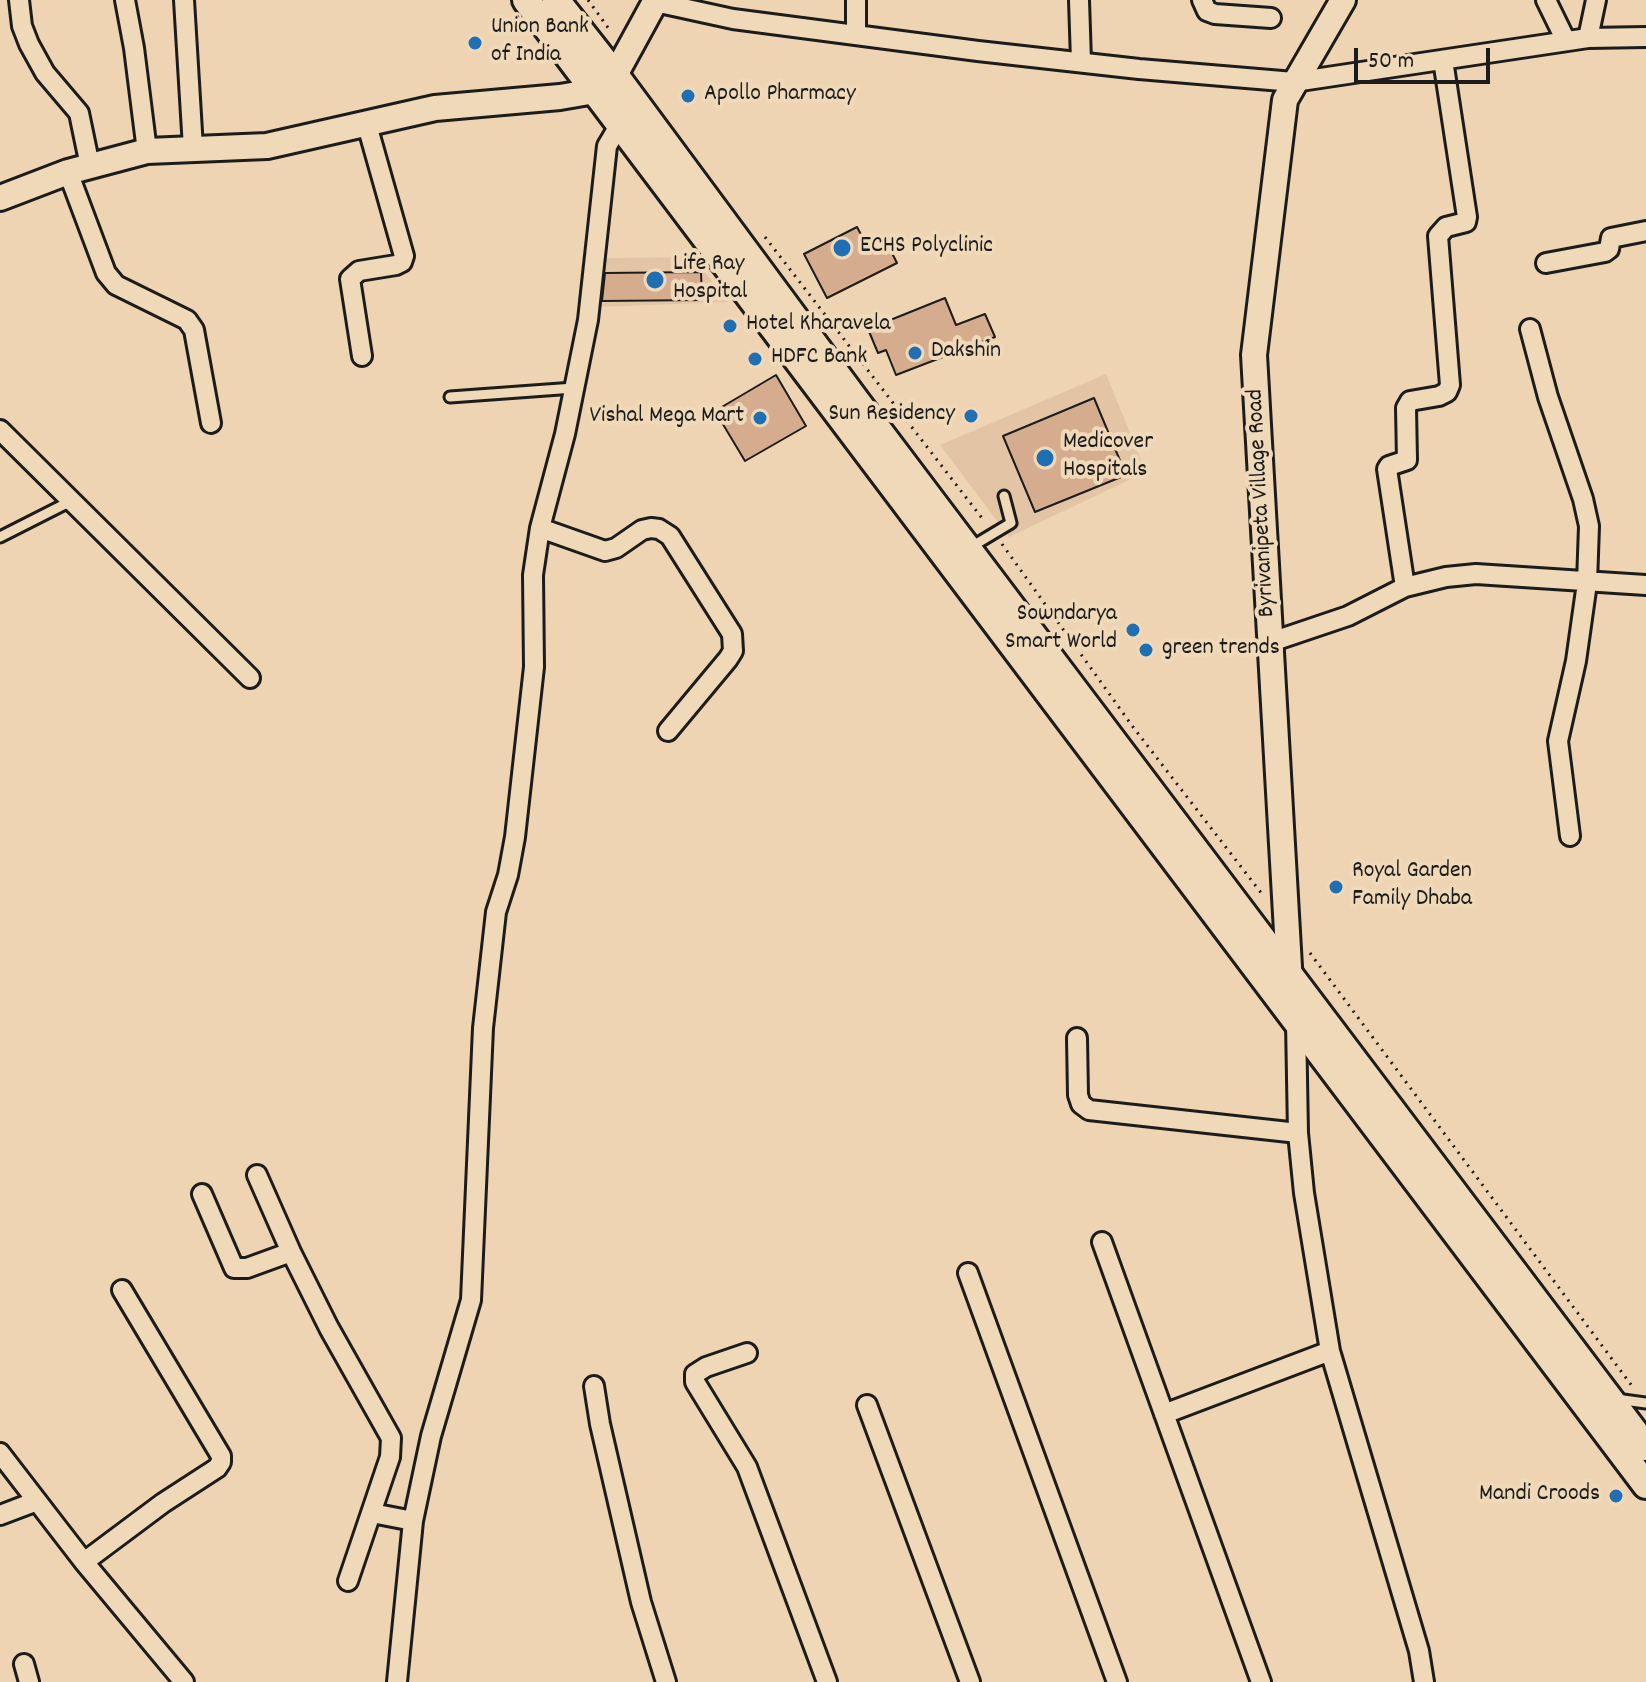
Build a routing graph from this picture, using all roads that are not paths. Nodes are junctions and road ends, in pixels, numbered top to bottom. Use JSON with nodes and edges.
{"nodes":[{"id":1,"x":19,"y":0,"type":"edge"},
{"id":2,"x":125,"y":0,"type":"edge"},
{"id":3,"x":184,"y":0,"type":"edge"},
{"id":4,"x":526,"y":0,"type":"edge"},
{"id":5,"x":556,"y":0,"type":"edge"},
{"id":6,"x":856,"y":0,"type":"edge"},
{"id":7,"x":1079,"y":0,"type":"edge"},
{"id":8,"x":1202,"y":0,"type":"edge"},
{"id":9,"x":1343,"y":0,"type":"edge"},
{"id":10,"x":1546,"y":0,"type":"edge"},
{"id":11,"x":1596,"y":0,"type":"edge"},
{"id":12,"x":655,"y":1,"type":"edge"},
{"id":13,"x":1271,"y":18,"type":"dead end"},
{"id":14,"x":856,"y":35,"type":"junction"},
{"id":15,"x":1646,"y":37,"type":"edge"},
{"id":16,"x":1588,"y":38,"type":"junction"},
{"id":17,"x":1566,"y":41,"type":"junction"},
{"id":18,"x":1443,"y":60,"type":"junction"},
{"id":19,"x":1081,"y":61,"type":"junction"},
{"id":20,"x":612,"y":73,"type":"junction"},
{"id":21,"x":1294,"y":82,"type":"junction"},
{"id":22,"x":620,"y":124,"type":"junction"},
{"id":23,"x":367,"y":125,"type":"junction"},
{"id":24,"x":193,"y":148,"type":"junction"},
{"id":25,"x":147,"y":151,"type":"junction"},
{"id":26,"x":79,"y":169,"type":"junction"},
{"id":27,"x":0,"y":198,"type":"edge"},
{"id":28,"x":1646,"y":231,"type":"edge"},
{"id":29,"x":1546,"y":263,"type":"dead end"},
{"id":30,"x":1530,"y":329,"type":"dead end"},
{"id":31,"x":362,"y":356,"type":"dead end"},
{"id":32,"x":574,"y":388,"type":"junction"},
{"id":33,"x":450,"y":397,"type":"dead end"},
{"id":34,"x":211,"y":423,"type":"dead end"},
{"id":35,"x":0,"y":430,"type":"edge"},
{"id":36,"x":1004,"y":496,"type":"dead end"},
{"id":37,"x":71,"y":501,"type":"junction"},
{"id":38,"x":540,"y":528,"type":"junction"},
{"id":39,"x":0,"y":537,"type":"edge"},
{"id":40,"x":968,"y":549,"type":"junction"},
{"id":41,"x":1587,"y":583,"type":"junction"},
{"id":42,"x":1646,"y":585,"type":"edge"},
{"id":43,"x":1405,"y":587,"type":"junction"},
{"id":44,"x":1271,"y":642,"type":"junction"},
{"id":45,"x":250,"y":678,"type":"dead end"},
{"id":46,"x":668,"y":731,"type":"dead end"},
{"id":47,"x":1570,"y":836,"type":"dead end"},
{"id":48,"x":1289,"y":978,"type":"junction"},
{"id":49,"x":1296,"y":1022,"type":"junction"},
{"id":50,"x":1077,"y":1038,"type":"dead end"},
{"id":51,"x":1298,"y":1133,"type":"junction"},
{"id":52,"x":257,"y":1175,"type":"dead end"},
{"id":53,"x":202,"y":1194,"type":"dead end"},
{"id":54,"x":1102,"y":1242,"type":"dead end"},
{"id":55,"x":291,"y":1252,"type":"junction"},
{"id":56,"x":968,"y":1273,"type":"dead end"},
{"id":57,"x":122,"y":1290,"type":"dead end"},
{"id":58,"x":1330,"y":1351,"type":"junction"},
{"id":59,"x":747,"y":1353,"type":"dead end"},
{"id":60,"x":594,"y":1386,"type":"dead end"},
{"id":61,"x":1609,"y":1398,"type":"junction"},
{"id":62,"x":1645,"y":1403,"type":"edge"},
{"id":63,"x":867,"y":1405,"type":"dead end"},
{"id":64,"x":1164,"y":1414,"type":"junction"},
{"id":65,"x":1646,"y":1447,"type":"edge"},
{"id":66,"x":0,"y":1453,"type":"edge"},
{"id":67,"x":1646,"y":1485,"type":"edge"},
{"id":68,"x":37,"y":1501,"type":"junction"},
{"id":69,"x":372,"y":1513,"type":"junction"},
{"id":70,"x":0,"y":1515,"type":"edge"},
{"id":71,"x":413,"y":1521,"type":"junction"},
{"id":72,"x":84,"y":1562,"type":"junction"},
{"id":73,"x":348,"y":1581,"type":"dead end"},
{"id":74,"x":184,"y":1682,"type":"edge"},
{"id":75,"x":397,"y":1682,"type":"edge"},
{"id":76,"x":666,"y":1682,"type":"edge"},
{"id":77,"x":827,"y":1682,"type":"edge"},
{"id":78,"x":970,"y":1682,"type":"edge"},
{"id":79,"x":1117,"y":1682,"type":"edge"},
{"id":80,"x":1261,"y":1682,"type":"edge"},
{"id":81,"x":1424,"y":1682,"type":"edge"}],
"edges":[{"from":1,"to":26,"type":"street"},
{"from":2,"to":25,"type":"street"},
{"from":3,"to":24,"type":"street"},
{"from":4,"to":20,"type":"main road"},
{"from":5,"to":20,"type":"main road"},
{"from":6,"to":14,"type":"street"},
{"from":7,"to":19,"type":"street"},
{"from":8,"to":13,"type":"street"},
{"from":9,"to":21,"type":"street","name":"Byrivanipeta Village Road"},
{"from":10,"to":17,"type":"street"},
{"from":11,"to":16,"type":"street"},
{"from":12,"to":14,"type":"street"},
{"from":12,"to":20,"type":"street"},
{"from":14,"to":19,"type":"street"},
{"from":15,"to":16,"type":"street"},
{"from":16,"to":17,"type":"street"},
{"from":17,"to":18,"type":"street"},
{"from":18,"to":21,"type":"street"},
{"from":18,"to":43,"type":"street"},
{"from":19,"to":21,"type":"street"},
{"from":20,"to":22,"type":"main road"},
{"from":20,"to":23,"type":"street"},
{"from":20,"to":40,"type":"main road"},
{"from":21,"to":44,"type":"street","name":"Byrivanipeta Village Road"},
{"from":22,"to":32,"type":"street"},
{"from":22,"to":49,"type":"main road"},
{"from":23,"to":24,"type":"street"},
{"from":23,"to":31,"type":"street"},
{"from":24,"to":25,"type":"street"},
{"from":25,"to":26,"type":"street"},
{"from":26,"to":27,"type":"street"},
{"from":26,"to":34,"type":"street"},
{"from":28,"to":29,"type":"street"},
{"from":30,"to":41,"type":"street"},
{"from":32,"to":33,"type":"lane"},
{"from":32,"to":38,"type":"street"},
{"from":35,"to":37,"type":"street"},
{"from":36,"to":40,"type":"lane"},
{"from":37,"to":39,"type":"lane"},
{"from":37,"to":45,"type":"street"},
{"from":38,"to":46,"type":"street"},
{"from":38,"to":71,"type":"street"},
{"from":40,"to":48,"type":"main road"},
{"from":41,"to":42,"type":"street"},
{"from":41,"to":43,"type":"street"},
{"from":41,"to":47,"type":"street"},
{"from":43,"to":44,"type":"street"},
{"from":44,"to":48,"type":"street","name":"Byrivanipeta Village Road"},
{"from":48,"to":49,"type":"street","name":"Byrivanipeta Village Road"},
{"from":48,"to":61,"type":"main road"},
{"from":49,"to":51,"type":"street"},
{"from":49,"to":67,"type":"main road"},
{"from":50,"to":51,"type":"street"},
{"from":51,"to":58,"type":"street"},
{"from":52,"to":55,"type":"street"},
{"from":53,"to":55,"type":"street"},
{"from":54,"to":64,"type":"street"},
{"from":55,"to":69,"type":"street"},
{"from":56,"to":79,"type":"street"},
{"from":57,"to":72,"type":"street"},
{"from":58,"to":64,"type":"street"},
{"from":58,"to":81,"type":"street"},
{"from":59,"to":77,"type":"street"},
{"from":60,"to":76,"type":"street"},
{"from":61,"to":62,"type":"lane"},
{"from":61,"to":65,"type":"main road"},
{"from":63,"to":78,"type":"street"},
{"from":64,"to":80,"type":"street"},
{"from":66,"to":68,"type":"street"},
{"from":68,"to":70,"type":"street"},
{"from":68,"to":72,"type":"street"},
{"from":69,"to":71,"type":"street"},
{"from":69,"to":73,"type":"street"},
{"from":71,"to":75,"type":"street"},
{"from":72,"to":74,"type":"street"}]}
